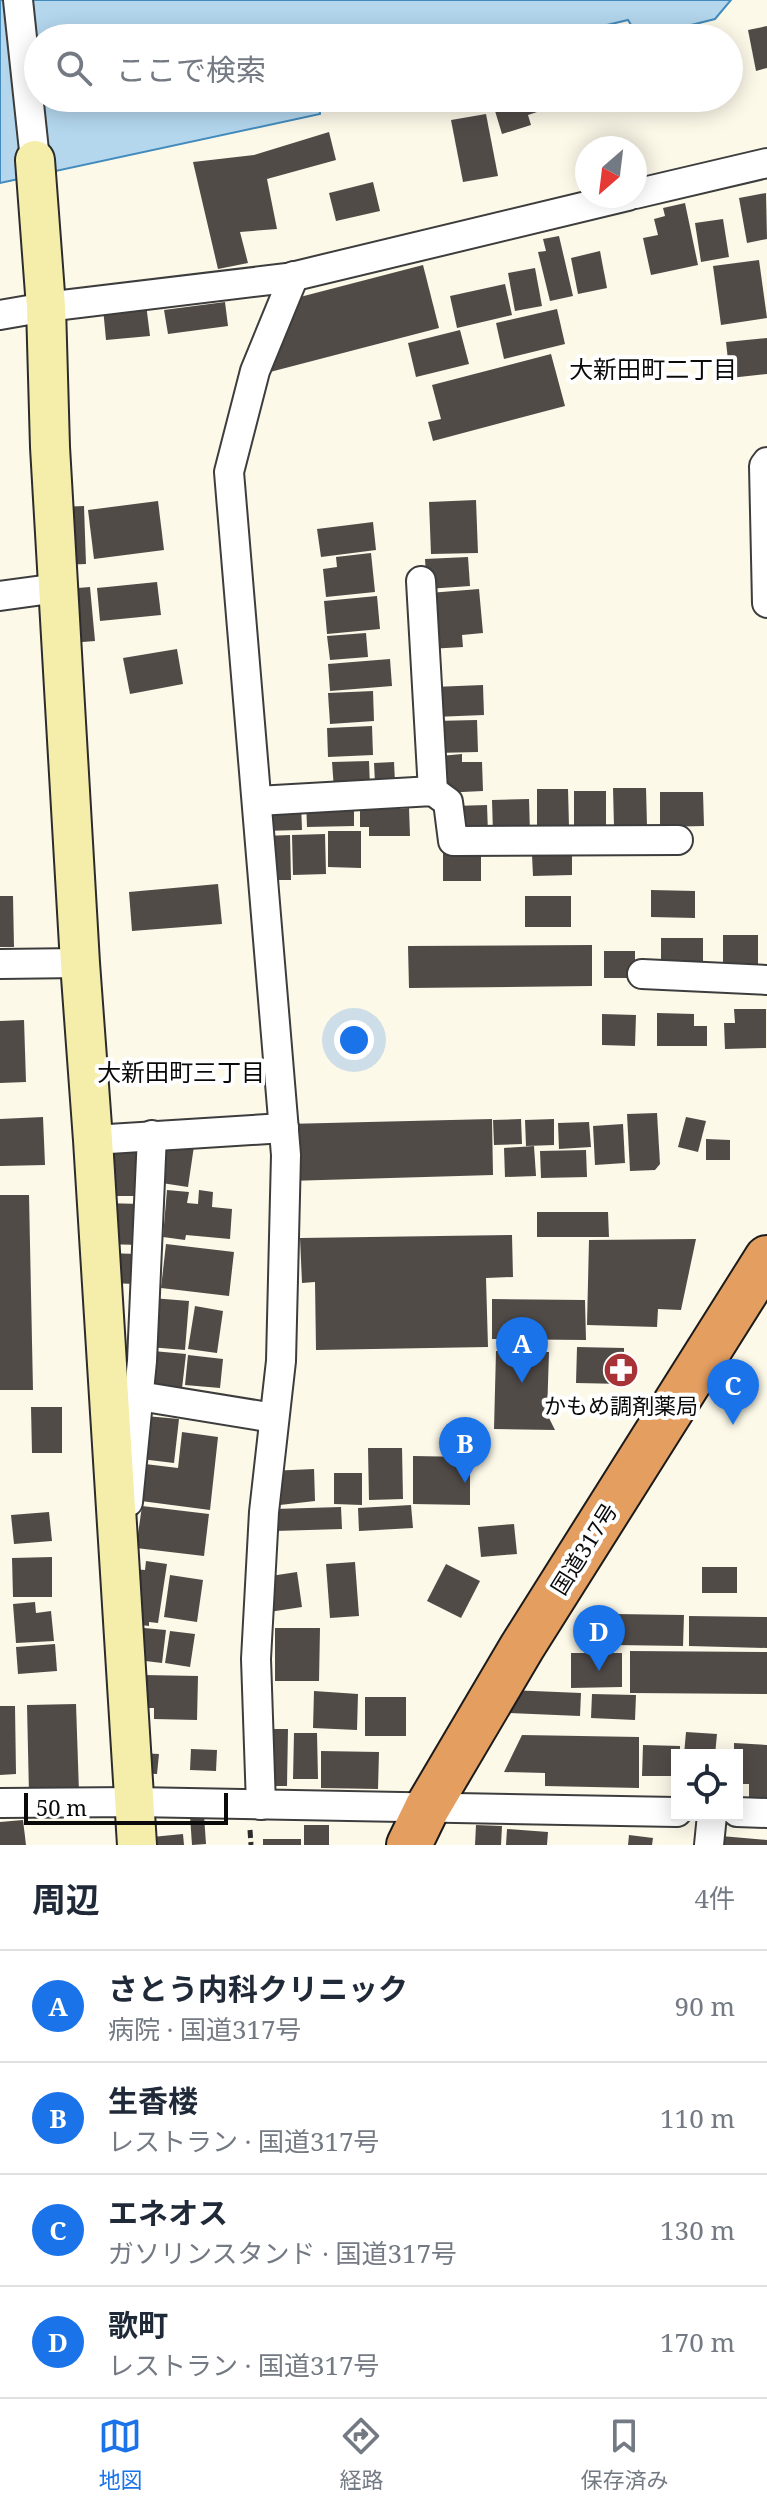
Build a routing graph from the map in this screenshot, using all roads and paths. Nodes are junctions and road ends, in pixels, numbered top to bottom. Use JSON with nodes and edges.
{"nodes":[{"id":1,"x":18,"y":0,"type":"edge"},
{"id":2,"x":24,"y":56,"type":"edge"},
{"id":3,"x":30,"y":112,"type":"edge"},
{"id":4,"x":35,"y":160,"type":"joint"},
{"id":5,"x":767,"y":163,"type":"edge"},
{"id":6,"x":647,"y":191,"type":"edge"},
{"id":7,"x":578,"y":208,"type":"edge"},
{"id":8,"x":294,"y":276,"type":"junction"},
{"id":9,"x":46,"y":307,"type":"junction"},
{"id":10,"x":0,"y":315,"type":"edge"},
{"id":11,"x":767,"y":462,"type":"edge"},
{"id":12,"x":421,"y":581,"type":"dead end"},
{"id":13,"x":58,"y":588,"type":"junction"},
{"id":14,"x":0,"y":596,"type":"edge"},
{"id":15,"x":767,"y":603,"type":"edge"},
{"id":16,"x":433,"y":791,"type":"junction"},
{"id":17,"x":257,"y":801,"type":"junction"},
{"id":18,"x":678,"y":840,"type":"dead end"},
{"id":19,"x":80,"y":963,"type":"junction"},
{"id":20,"x":0,"y":964,"type":"edge"},
{"id":21,"x":642,"y":974,"type":"dead end"},
{"id":22,"x":767,"y":980,"type":"edge"},
{"id":23,"x":284,"y":1128,"type":"junction"},
{"id":24,"x":152,"y":1135,"type":"junction"},
{"id":25,"x":93,"y":1140,"type":"junction"},
{"id":26,"x":767,"y":1258,"type":"edge"},
{"id":27,"x":139,"y":1396,"type":"junction"},
{"id":28,"x":274,"y":1418,"type":"junction"},
{"id":29,"x":120,"y":1562,"type":"junction"},
{"id":30,"x":135,"y":1802,"type":"junction"},
{"id":31,"x":0,"y":1803,"type":"edge"},
{"id":32,"x":261,"y":1805,"type":"junction"},
{"id":33,"x":671,"y":1812,"type":"edge"},
{"id":34,"x":743,"y":1812,"type":"edge"},
{"id":35,"x":767,"y":1813,"type":"edge"},
{"id":36,"x":711,"y":1821,"type":"edge"},
{"id":37,"x":418,"y":1827,"type":"edge"},
{"id":38,"x":137,"y":1845,"type":"edge"},
{"id":39,"x":709,"y":1845,"type":"edge"}],
"edges":[{"from":1,"to":2,"type":"street"},
{"from":3,"to":4,"type":"street"},
{"from":4,"to":9,"type":"street"},
{"from":5,"to":6,"type":"street"},
{"from":7,"to":8,"type":"street"},
{"from":8,"to":9,"type":"street"},
{"from":8,"to":17,"type":"street"},
{"from":9,"to":10,"type":"street"},
{"from":9,"to":13,"type":"street"},
{"from":11,"to":15,"type":"street"},
{"from":12,"to":16,"type":"street"},
{"from":13,"to":14,"type":"street"},
{"from":13,"to":19,"type":"street"},
{"from":16,"to":17,"type":"street"},
{"from":16,"to":18,"type":"street"},
{"from":17,"to":23,"type":"street"},
{"from":19,"to":20,"type":"street"},
{"from":19,"to":25,"type":"street"},
{"from":21,"to":22,"type":"street"},
{"from":23,"to":24,"type":"street"},
{"from":23,"to":28,"type":"street"},
{"from":24,"to":25,"type":"street"},
{"from":24,"to":27,"type":"street"},
{"from":25,"to":29,"type":"street"},
{"from":26,"to":37,"type":"highway","name":"国道317号"},
{"from":27,"to":28,"type":"street"},
{"from":27,"to":29,"type":"street"},
{"from":28,"to":32,"type":"street"},
{"from":29,"to":30,"type":"street"},
{"from":30,"to":31,"type":"street"},
{"from":30,"to":32,"type":"street"},
{"from":30,"to":38,"type":"street"},
{"from":32,"to":37,"type":"street"},
{"from":33,"to":37,"type":"street"},
{"from":34,"to":35,"type":"street"},
{"from":36,"to":39,"type":"street"}]}
